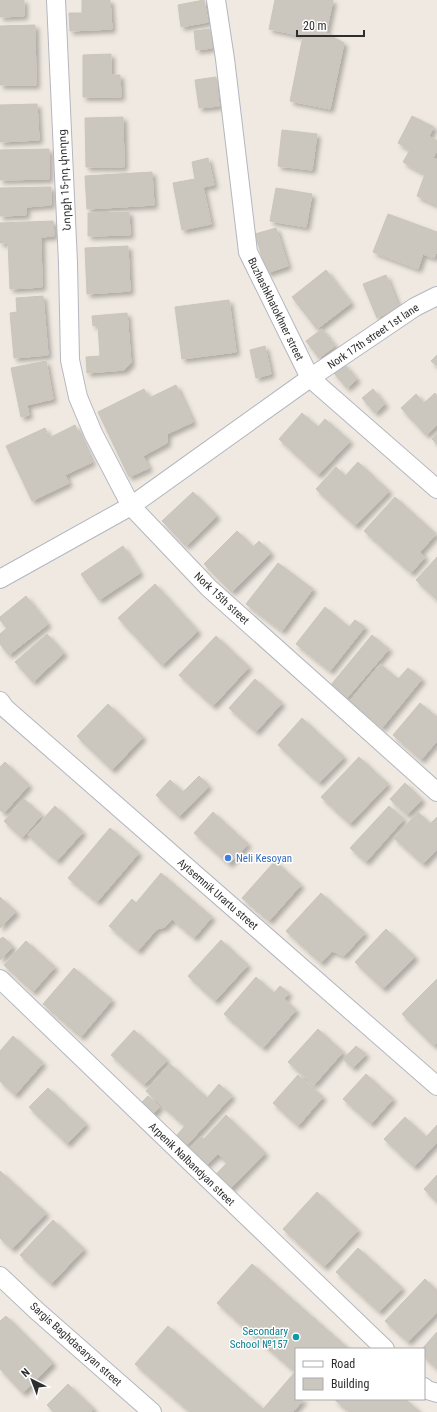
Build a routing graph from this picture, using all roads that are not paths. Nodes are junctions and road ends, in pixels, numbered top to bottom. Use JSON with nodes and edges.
{"nodes":[{"id":1,"x":56,"y":0,"type":"edge"},
{"id":2,"x":216,"y":0,"type":"edge"},
{"id":3,"x":437,"y":296,"type":"edge"},
{"id":4,"x":310,"y":378,"type":"junction"},
{"id":5,"x":437,"y":489,"type":"edge"},
{"id":6,"x":131,"y":506,"type":"junction"},
{"id":7,"x":0,"y":579,"type":"edge"},
{"id":8,"x":0,"y":701,"type":"edge"},
{"id":9,"x":437,"y":792,"type":"edge"},
{"id":10,"x":0,"y":979,"type":"edge"},
{"id":11,"x":437,"y":1086,"type":"edge"},
{"id":12,"x":0,"y":1276,"type":"edge"},
{"id":13,"x":384,"y":1348,"type":"edge"},
{"id":14,"x":425,"y":1388,"type":"edge"},
{"id":15,"x":437,"y":1393,"type":"edge"},
{"id":16,"x":152,"y":1412,"type":"edge"}],
"edges":[{"from":1,"to":6,"type":"street","name":"Nork 15th street"},
{"from":2,"to":4,"type":"street","name":"Buzhashkhatokhner street"},
{"from":3,"to":4,"type":"street","name":"Nork 17th street 1st lane"},
{"from":4,"to":5,"type":"street","name":"Buzhashkhatokhner street"},
{"from":4,"to":6,"type":"street","name":"Nork 17th street 1st lane"},
{"from":6,"to":7,"type":"street","name":"Nork 17th street 1st lane"},
{"from":6,"to":9,"type":"street","name":"Nork 15th street"},
{"from":8,"to":11,"type":"street","name":"Aytsemnik Urartu street"},
{"from":10,"to":13,"type":"street","name":"Arpenik Nalbandyan street"},
{"from":12,"to":16,"type":"street","name":"Sargis Baghdasaryan street"},
{"from":14,"to":15,"type":"street"}]}
